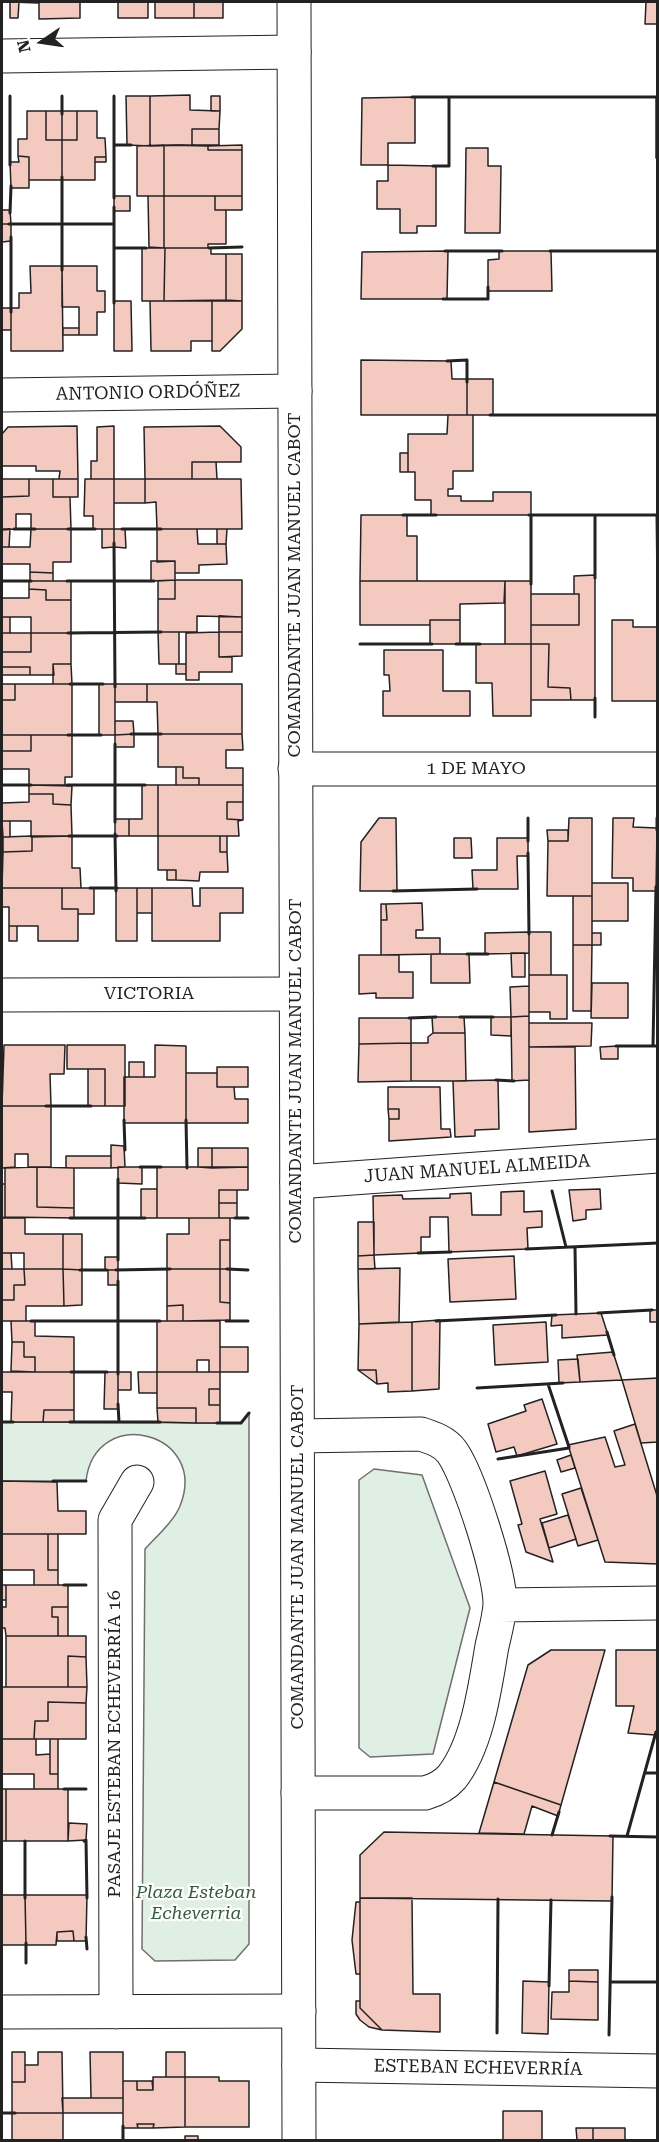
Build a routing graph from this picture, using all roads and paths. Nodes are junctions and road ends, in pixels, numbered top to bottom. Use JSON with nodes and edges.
{"nodes":[{"id":1,"x":294,"y":2,"type":"edge"},
{"id":2,"x":294,"y":52,"type":"junction"},
{"id":3,"x":2,"y":56,"type":"edge"},
{"id":4,"x":295,"y":391,"type":"junction"},
{"id":5,"x":2,"y":395,"type":"edge"},
{"id":6,"x":295,"y":769,"type":"junction"},
{"id":7,"x":657,"y":769,"type":"edge"},
{"id":8,"x":296,"y":994,"type":"junction"},
{"id":9,"x":2,"y":995,"type":"edge"},
{"id":10,"x":657,"y":1156,"type":"edge"},
{"id":11,"x":297,"y":1182,"type":"junction"},
{"id":12,"x":298,"y":1436,"type":"junction"},
{"id":13,"x":137,"y":1482,"type":"dead end"},
{"id":14,"x":657,"y":1603,"type":"edge"},
{"id":15,"x":500,"y":1605,"type":"junction"},
{"id":16,"x":298,"y":1793,"type":"junction"},
{"id":17,"x":299,"y":2011,"type":"junction"},
{"id":18,"x":2,"y":2012,"type":"edge"},
{"id":19,"x":116,"y":2012,"type":"junction"},
{"id":20,"x":299,"y":2065,"type":"junction"},
{"id":21,"x":657,"y":2071,"type":"edge"},
{"id":22,"x":300,"y":2140,"type":"edge"}],
"edges":[{"from":1,"to":2,"type":"street","name":"COMANDANTE JUAN MANUEL CABOT"},
{"from":2,"to":3,"type":"street"},
{"from":2,"to":4,"type":"street","name":"COMANDANTE JUAN MANUEL CABOT"},
{"from":4,"to":5,"type":"street","name":"ANTONIO ORDÓÑEZ"},
{"from":4,"to":6,"type":"street","name":"COMANDANTE JUAN MANUEL CABOT"},
{"from":6,"to":7,"type":"street","name":"1 DE MAYO"},
{"from":6,"to":8,"type":"street","name":"COMANDANTE JUAN MANUEL CABOT"},
{"from":8,"to":9,"type":"street","name":"VICTORIA"},
{"from":8,"to":11,"type":"street","name":"COMANDANTE JUAN MANUEL CABOT"},
{"from":10,"to":11,"type":"street","name":"JUAN MANUEL ALMEIDA"},
{"from":11,"to":12,"type":"street","name":"COMANDANTE JUAN MANUEL CABOT"},
{"from":12,"to":15,"type":"street"},
{"from":12,"to":16,"type":"street","name":"COMANDANTE JUAN MANUEL CABOT"},
{"from":13,"to":19,"type":"street","name":"PASAJE ESTEBAN ECHEVERRÍA 16"},
{"from":14,"to":15,"type":"street"},
{"from":15,"to":16,"type":"street"},
{"from":16,"to":17,"type":"street","name":"COMANDANTE JUAN MANUEL CABOT"},
{"from":17,"to":19,"type":"street"},
{"from":17,"to":20,"type":"street","name":"COMANDANTE JUAN MANUEL CABOT"},
{"from":18,"to":19,"type":"street"},
{"from":20,"to":21,"type":"street","name":"ESTEBAN ECHEVERRÍA"},
{"from":20,"to":22,"type":"street","name":"COMANDANTE JUAN MANUEL CABOT"}]}
